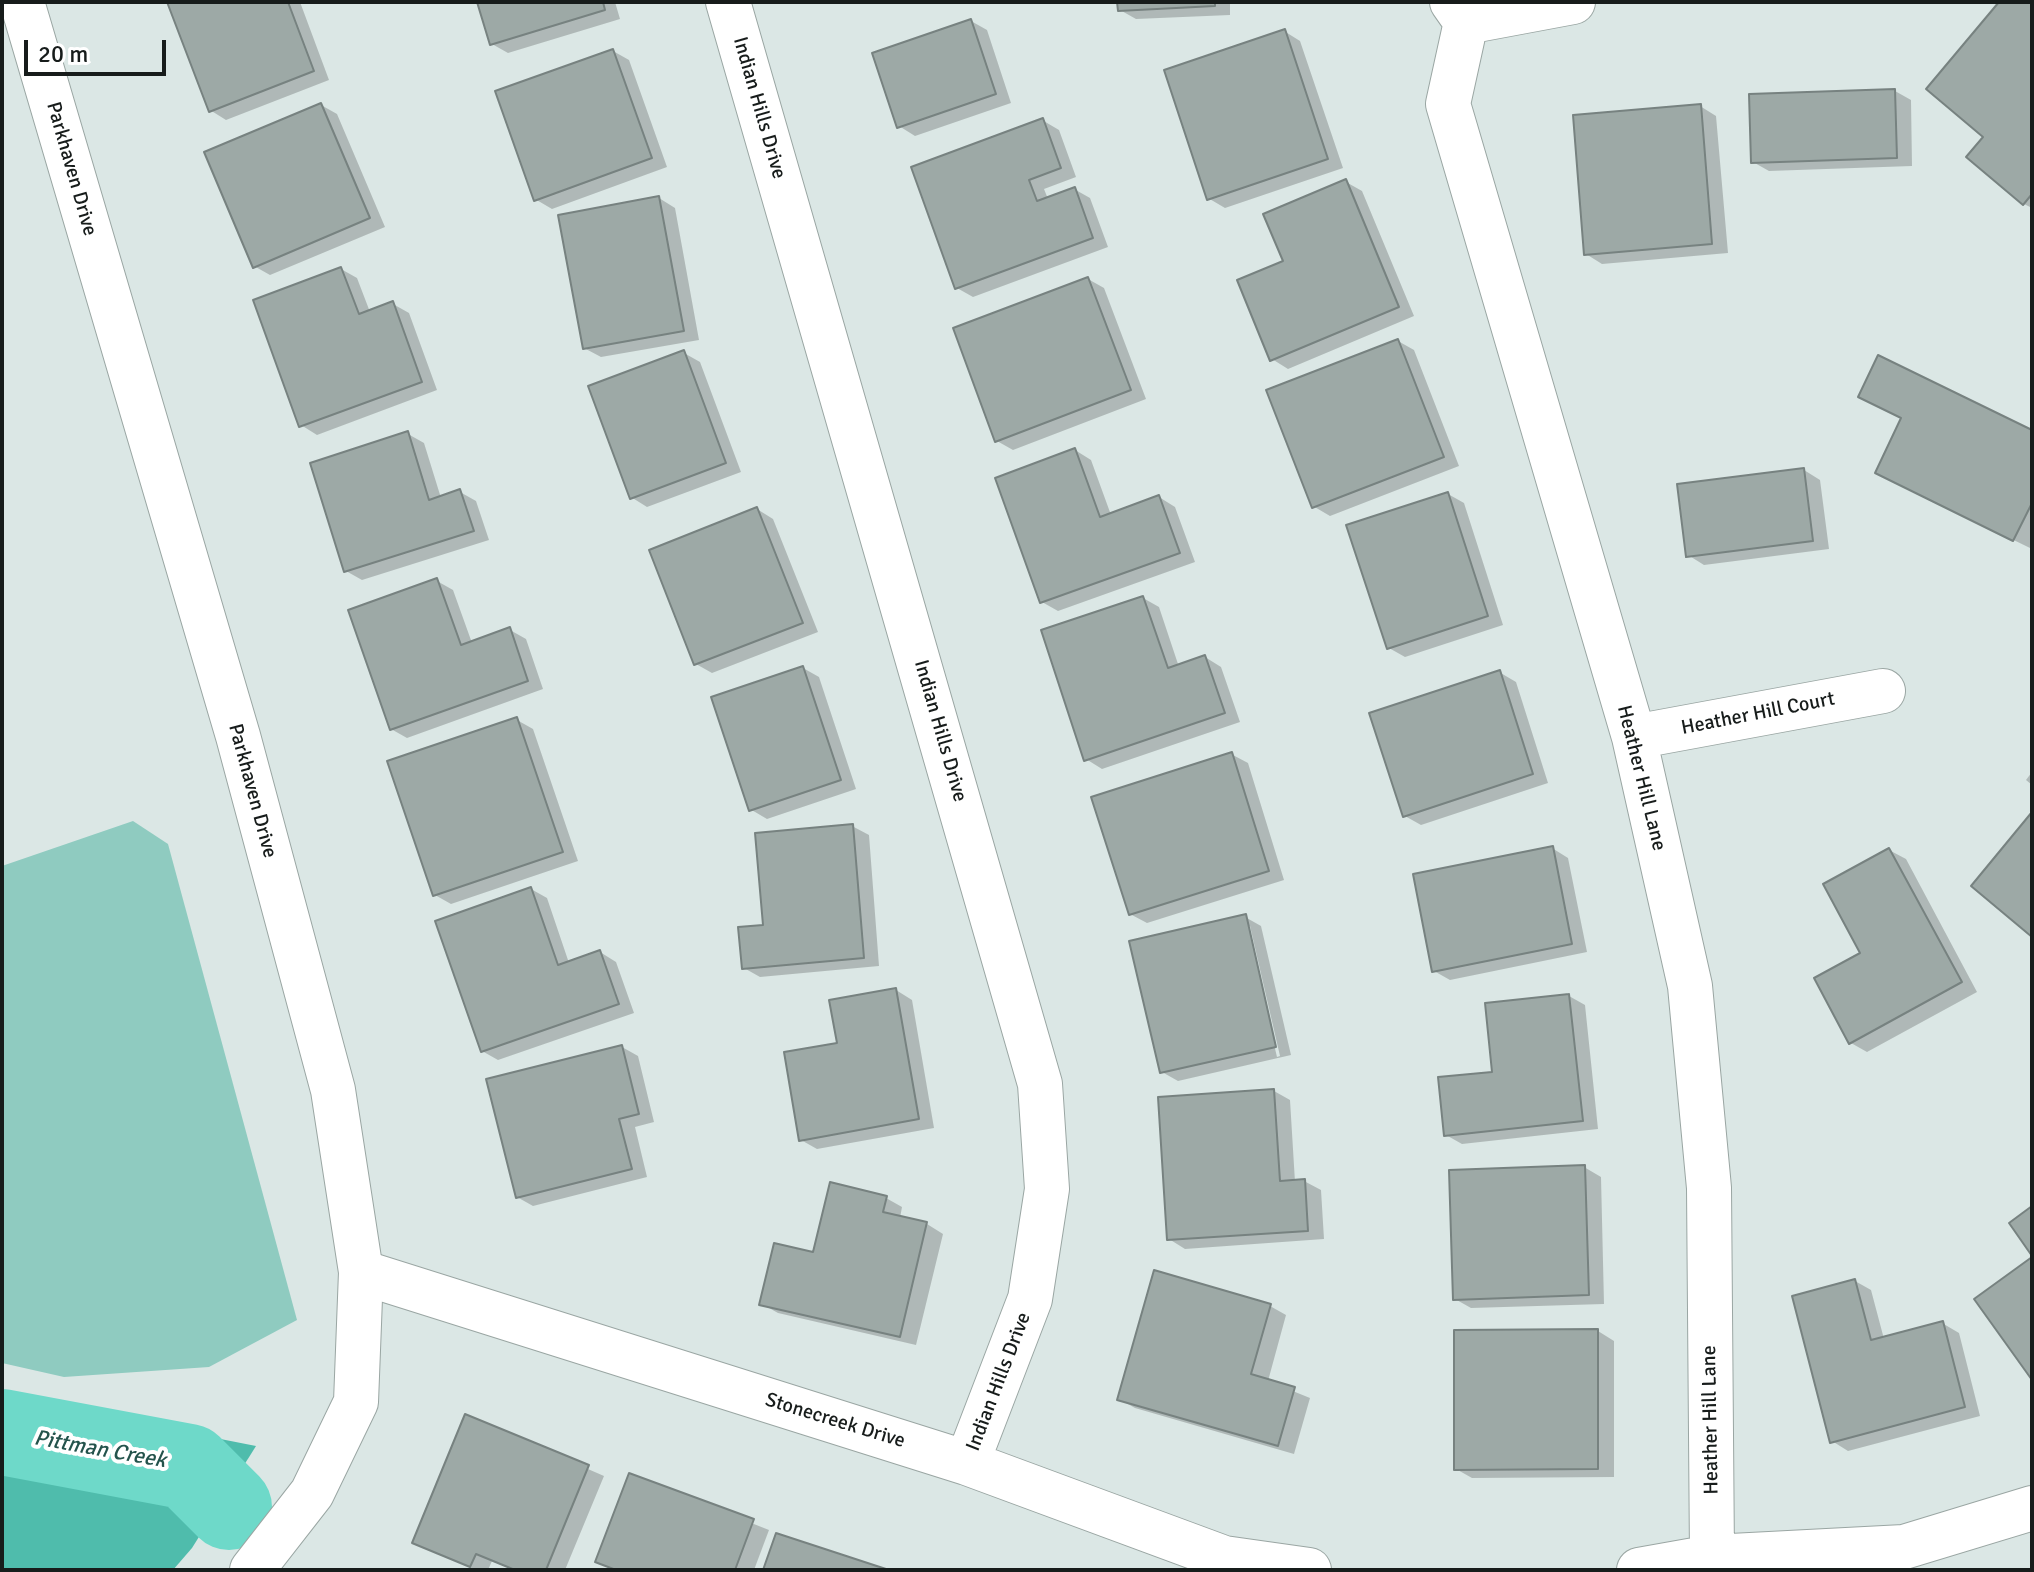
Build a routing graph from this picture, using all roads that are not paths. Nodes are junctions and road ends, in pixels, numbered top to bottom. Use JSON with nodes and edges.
{"nodes":[{"id":1,"x":22,"y":2,"type":"edge"},
{"id":2,"x":728,"y":2,"type":"edge"},
{"id":3,"x":1573,"y":2,"type":"edge"},
{"id":4,"x":1459,"y":12,"type":"edge"},
{"id":5,"x":1883,"y":691,"type":"dead end"},
{"id":6,"x":1634,"y":737,"type":"junction"},
{"id":7,"x":361,"y":1272,"type":"junction"},
{"id":8,"x":967,"y":1463,"type":"junction"},
{"id":9,"x":2032,"y":1508,"type":"edge"},
{"id":10,"x":1712,"y":1557,"type":"junction"},
{"id":11,"x":252,"y":1570,"type":"edge"},
{"id":12,"x":1309,"y":1570,"type":"edge"},
{"id":13,"x":1639,"y":1570,"type":"edge"}],
"edges":[{"from":1,"to":7,"type":"street","name":"Parkhaven Drive"},
{"from":2,"to":8,"type":"street","name":"Indian Hills Drive"},
{"from":3,"to":4,"type":"street","name":"Heather Hill Lane"},
{"from":4,"to":6,"type":"street","name":"Heather Hill Lane"},
{"from":5,"to":6,"type":"street","name":"Heather Hill Court"},
{"from":6,"to":10,"type":"street","name":"Heather Hill Lane"},
{"from":7,"to":8,"type":"street","name":"Stonecreek Drive"},
{"from":7,"to":11,"type":"street","name":"Parkhaven Drive"},
{"from":8,"to":12,"type":"street","name":"Stonecreek Drive"},
{"from":9,"to":10,"type":"street"},
{"from":10,"to":13,"type":"street"}]}
